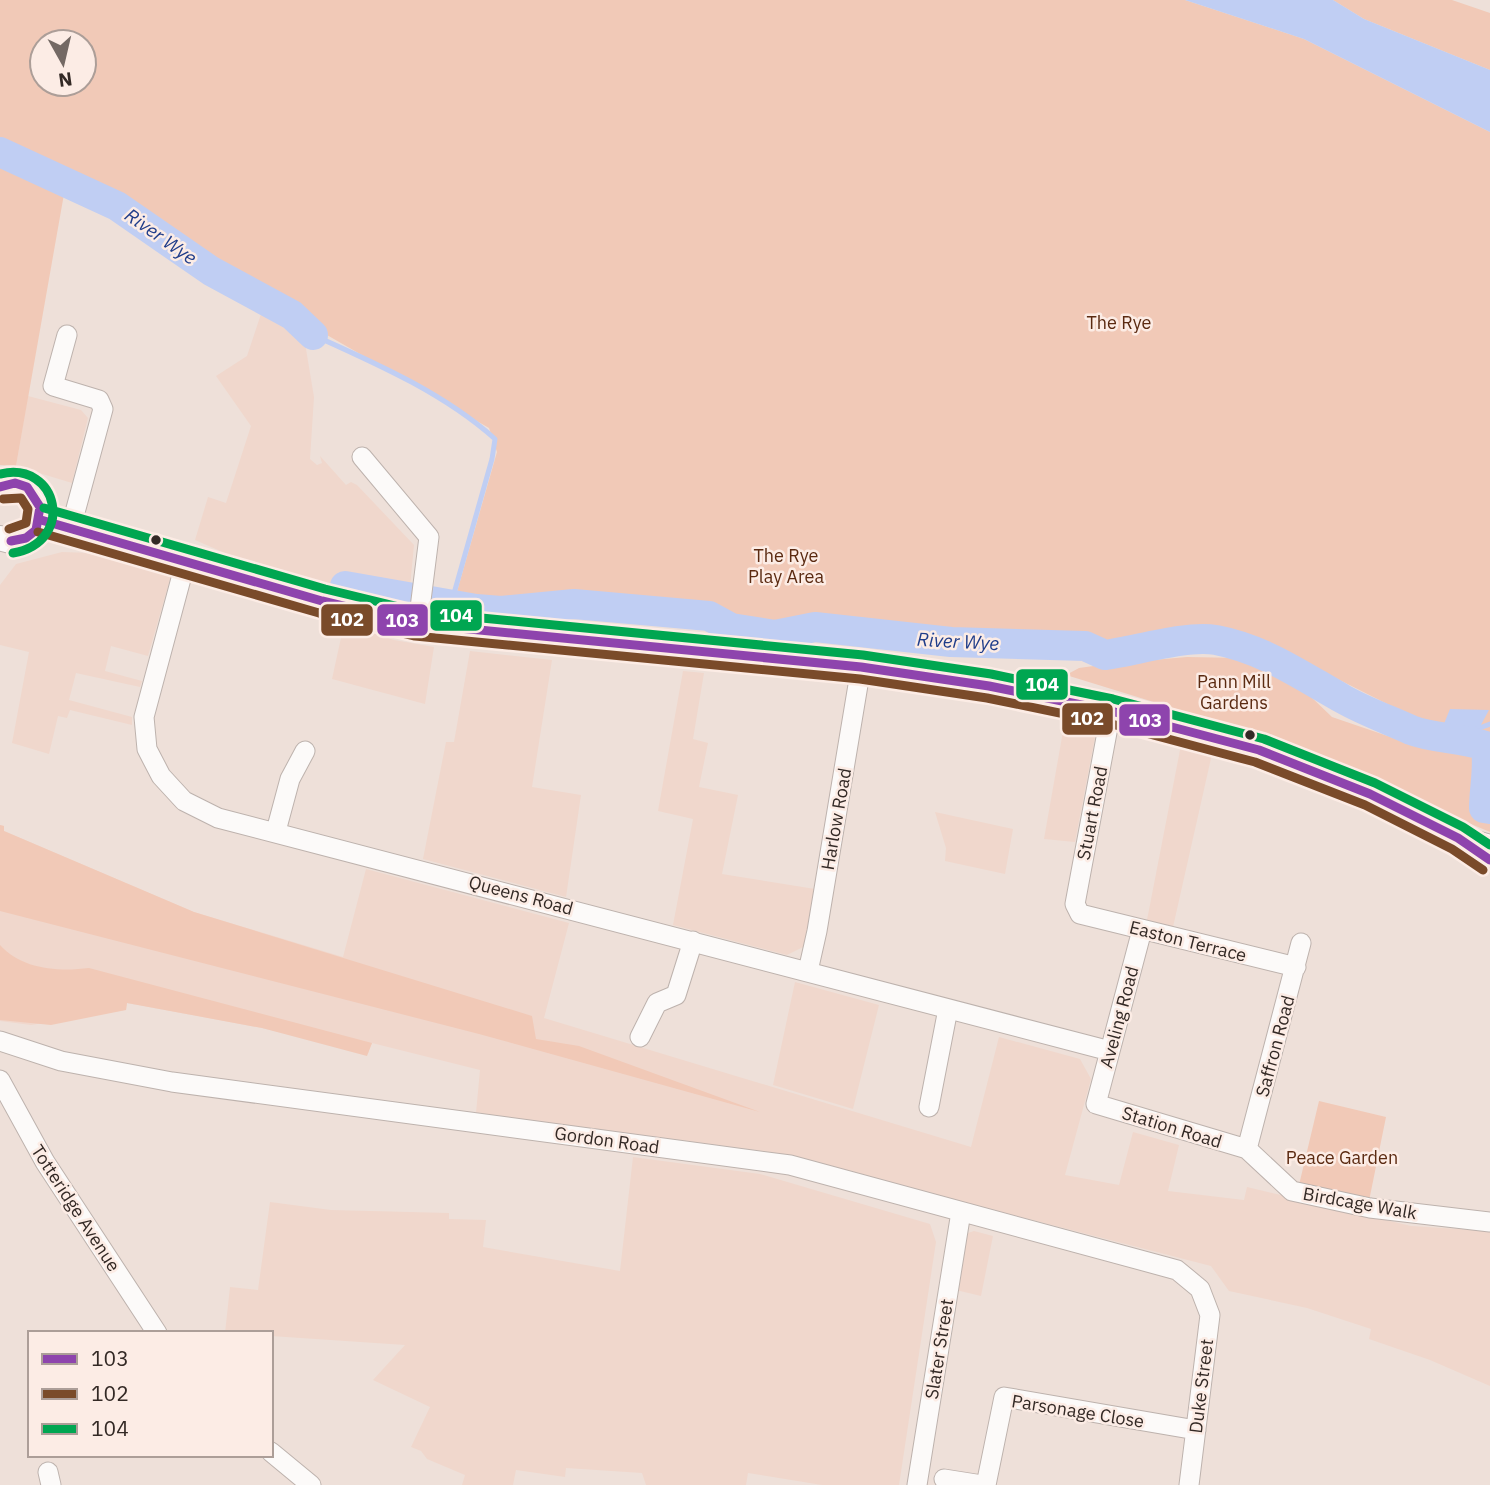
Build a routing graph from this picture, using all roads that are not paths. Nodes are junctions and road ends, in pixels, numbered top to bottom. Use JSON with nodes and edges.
{"nodes":[{"id":1,"x":67,"y":335,"type":"dead end"},
{"id":2,"x":362,"y":457,"type":"dead end"},
{"id":3,"x":0,"y":487,"type":"edge"},
{"id":4,"x":41,"y":520,"type":"junction"},
{"id":5,"x":71,"y":527,"type":"junction"},
{"id":6,"x":0,"y":538,"type":"edge"},
{"id":7,"x":186,"y":560,"type":"junction"},
{"id":8,"x":418,"y":624,"type":"junction"},
{"id":9,"x":861,"y":667,"type":"junction"},
{"id":10,"x":1111,"y":711,"type":"junction"},
{"id":11,"x":305,"y":751,"type":"dead end"},
{"id":12,"x":276,"y":831,"type":"junction"},
{"id":13,"x":1458,"y":838,"type":"junction"},
{"id":14,"x":1490,"y":847,"type":"edge"},
{"id":15,"x":1490,"y":860,"type":"edge"},
{"id":16,"x":1080,"y":914,"type":"joint"},
{"id":17,"x":1142,"y":930,"type":"junction"},
{"id":18,"x":693,"y":941,"type":"junction"},
{"id":19,"x":1301,"y":943,"type":"dead end"},
{"id":20,"x":1296,"y":967,"type":"junction"},
{"id":21,"x":808,"y":971,"type":"junction"},
{"id":22,"x":948,"y":1009,"type":"junction"},
{"id":23,"x":640,"y":1037,"type":"dead end"},
{"id":24,"x":0,"y":1041,"type":"edge"},
{"id":25,"x":1110,"y":1051,"type":"junction"},
{"id":26,"x":0,"y":1080,"type":"edge"},
{"id":27,"x":1096,"y":1104,"type":"joint"},
{"id":28,"x":929,"y":1107,"type":"dead end"},
{"id":29,"x":1247,"y":1149,"type":"junction"},
{"id":30,"x":961,"y":1212,"type":"junction"},
{"id":31,"x":1490,"y":1222,"type":"edge"},
{"id":32,"x":1200,"y":1289,"type":"joint"},
{"id":33,"x":155,"y":1331,"type":"edge"},
{"id":34,"x":1196,"y":1430,"type":"junction"},
{"id":35,"x":273,"y":1454,"type":"edge"},
{"id":36,"x":944,"y":1479,"type":"dead end"},
{"id":37,"x":311,"y":1485,"type":"edge"},
{"id":38,"x":917,"y":1485,"type":"edge"},
{"id":39,"x":984,"y":1485,"type":"edge"},
{"id":40,"x":1189,"y":1485,"type":"edge"}],
"edges":[{"from":1,"to":5,"type":"street"},
{"from":2,"to":8,"type":"street"},
{"from":3,"to":4,"type":"main road"},
{"from":4,"to":5,"type":"main road"},
{"from":4,"to":6,"type":"main road"},
{"from":5,"to":7,"type":"main road"},
{"from":7,"to":8,"type":"main road"},
{"from":7,"to":12,"type":"street","name":"Queens Road"},
{"from":8,"to":9,"type":"main road"},
{"from":9,"to":10,"type":"main road"},
{"from":9,"to":21,"type":"street","name":"Harlow Road"},
{"from":10,"to":13,"type":"main road"},
{"from":10,"to":16,"type":"street","name":"Stuart Road"},
{"from":11,"to":12,"type":"street"},
{"from":12,"to":18,"type":"street","name":"Queens Road"},
{"from":13,"to":14,"type":"main road"},
{"from":13,"to":15,"type":"main road"},
{"from":16,"to":17,"type":"street","name":"Easton Terrace"},
{"from":17,"to":20,"type":"street","name":"Easton Terrace"},
{"from":17,"to":25,"type":"street","name":"Aveling Road"},
{"from":18,"to":21,"type":"street","name":"Queens Road"},
{"from":18,"to":23,"type":"street"},
{"from":19,"to":20,"type":"street","name":"Saffron Road"},
{"from":20,"to":29,"type":"street","name":"Saffron Road"},
{"from":21,"to":22,"type":"street","name":"Queens Road"},
{"from":22,"to":25,"type":"street","name":"Queens Road"},
{"from":22,"to":28,"type":"street"},
{"from":24,"to":30,"type":"street","name":"Gordon Road"},
{"from":25,"to":27,"type":"street","name":"Aveling Road"},
{"from":26,"to":33,"type":"street","name":"Totteridge Avenue"},
{"from":27,"to":29,"type":"street","name":"Station Road"},
{"from":29,"to":31,"type":"street","name":"Birdcage Walk"},
{"from":30,"to":32,"type":"street","name":"Gordon Road"},
{"from":30,"to":38,"type":"street","name":"Slater Street"},
{"from":32,"to":34,"type":"street","name":"Duke Street"},
{"from":34,"to":39,"type":"street","name":"Parsonage Close"},
{"from":34,"to":40,"type":"street","name":"Duke Street"},
{"from":35,"to":37,"type":"street"},
{"from":36,"to":39,"type":"street","name":"Parsonage Close"}]}
